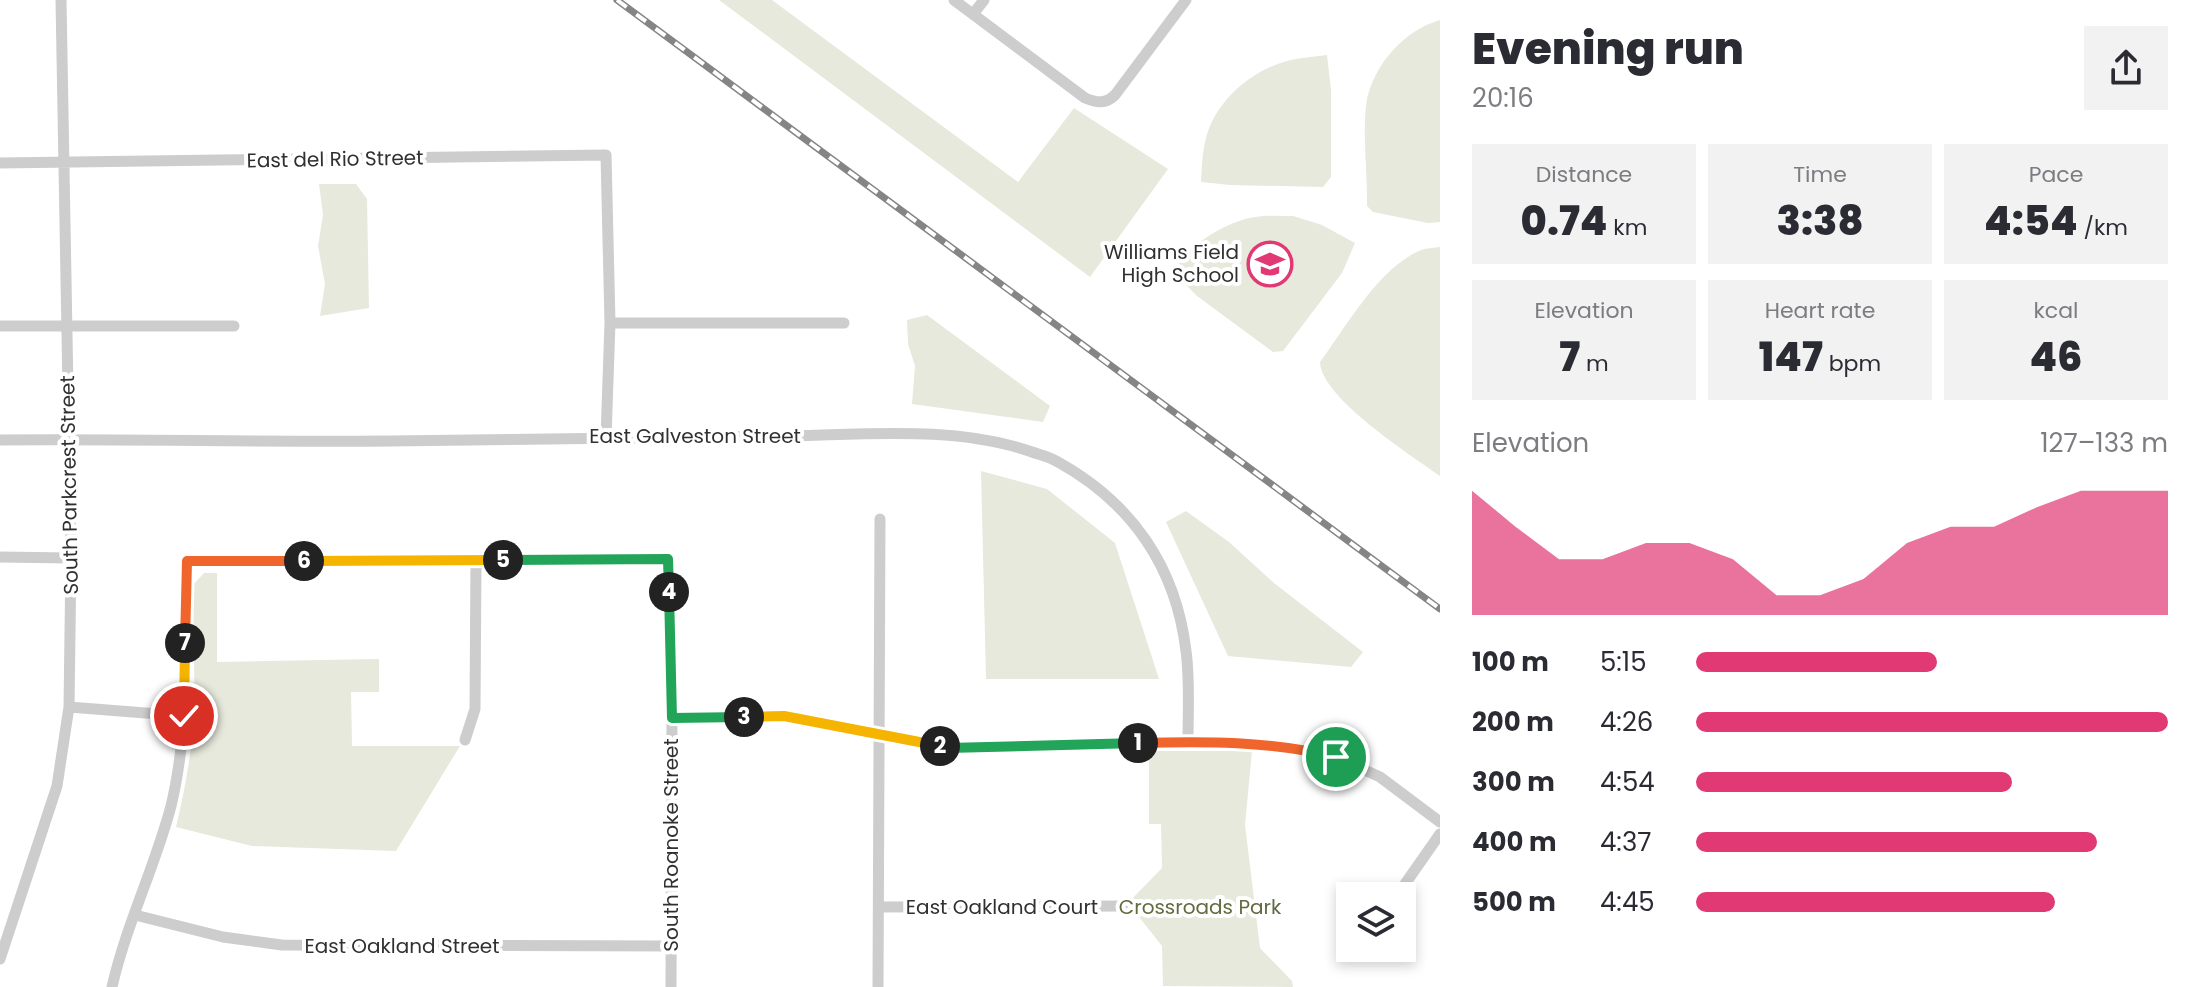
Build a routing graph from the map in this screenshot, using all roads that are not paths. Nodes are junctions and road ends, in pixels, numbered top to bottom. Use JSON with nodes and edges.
{"nodes":[{"id":1,"x":61,"y":0,"type":"edge"},
{"id":2,"x":954,"y":0,"type":"edge"},
{"id":3,"x":984,"y":0,"type":"edge"},
{"id":4,"x":1186,"y":0,"type":"edge"},
{"id":5,"x":973,"y":14,"type":"junction"},
{"id":6,"x":0,"y":163,"type":"edge"},
{"id":7,"x":64,"y":163,"type":"junction"},
{"id":8,"x":610,"y":323,"type":"junction"},
{"id":9,"x":844,"y":323,"type":"dead end"},
{"id":10,"x":0,"y":326,"type":"edge"},
{"id":11,"x":66,"y":326,"type":"junction"},
{"id":12,"x":234,"y":326,"type":"dead end"},
{"id":13,"x":606,"y":437,"type":"junction"},
{"id":14,"x":69,"y":439,"type":"junction"},
{"id":15,"x":0,"y":440,"type":"edge"},
{"id":16,"x":880,"y":519,"type":"dead end"},
{"id":17,"x":0,"y":557,"type":"edge"},
{"id":18,"x":71,"y":558,"type":"junction"},
{"id":19,"x":476,"y":560,"type":"junction"},
{"id":20,"x":69,"y":707,"type":"junction"},
{"id":21,"x":184,"y":716,"type":"junction"},
{"id":22,"x":672,"y":718,"type":"junction"},
{"id":23,"x":879,"y":734,"type":"junction"},
{"id":24,"x":465,"y":740,"type":"dead end"},
{"id":25,"x":1188,"y":741,"type":"junction"},
{"id":26,"x":1440,"y":822,"type":"edge"},
{"id":27,"x":1440,"y":834,"type":"edge"},
{"id":28,"x":1406,"y":882,"type":"edge"},
{"id":29,"x":1125,"y":906,"type":"dead end"},
{"id":30,"x":879,"y":907,"type":"junction"},
{"id":31,"x":135,"y":915,"type":"junction"},
{"id":32,"x":671,"y":946,"type":"junction"},
{"id":33,"x":0,"y":959,"type":"edge"},
{"id":34,"x":112,"y":987,"type":"edge"},
{"id":35,"x":671,"y":987,"type":"edge"},
{"id":36,"x":878,"y":987,"type":"edge"}],
"edges":[{"from":1,"to":7,"type":"street","name":"South Parkcrest Street"},
{"from":2,"to":5,"type":"street"},
{"from":3,"to":5,"type":"street"},
{"from":4,"to":5,"type":"street"},
{"from":6,"to":7,"type":"street","name":"East del Rio Street"},
{"from":7,"to":8,"type":"street","name":"East del Rio Street"},
{"from":7,"to":11,"type":"street","name":"South Parkcrest Street"},
{"from":8,"to":9,"type":"street"},
{"from":8,"to":13,"type":"street"},
{"from":10,"to":11,"type":"street"},
{"from":11,"to":12,"type":"street"},
{"from":11,"to":14,"type":"street","name":"South Parkcrest Street"},
{"from":13,"to":14,"type":"street","name":"East Galveston Street"},
{"from":13,"to":25,"type":"street","name":"East Galveston Street"},
{"from":14,"to":15,"type":"street","name":"East Galveston Street"},
{"from":14,"to":18,"type":"street","name":"South Parkcrest Street"},
{"from":16,"to":23,"type":"street"},
{"from":17,"to":18,"type":"street"},
{"from":18,"to":20,"type":"street","name":"South Parkcrest Street"},
{"from":19,"to":21,"type":"street"},
{"from":19,"to":22,"type":"street","name":"South Roanoke Street"},
{"from":19,"to":24,"type":"street"},
{"from":20,"to":21,"type":"street"},
{"from":20,"to":33,"type":"street","name":"South Parkcrest Street"},
{"from":21,"to":31,"type":"street"},
{"from":22,"to":23,"type":"street"},
{"from":22,"to":32,"type":"street","name":"South Roanoke Street"},
{"from":23,"to":25,"type":"street"},
{"from":23,"to":30,"type":"street"},
{"from":25,"to":26,"type":"street"},
{"from":27,"to":28,"type":"street"},
{"from":29,"to":30,"type":"street","name":"East Oakland Court"},
{"from":30,"to":36,"type":"street"},
{"from":31,"to":32,"type":"street","name":"East Oakland Street"},
{"from":31,"to":34,"type":"street"},
{"from":32,"to":35,"type":"street","name":"South Roanoke Street"}]}
